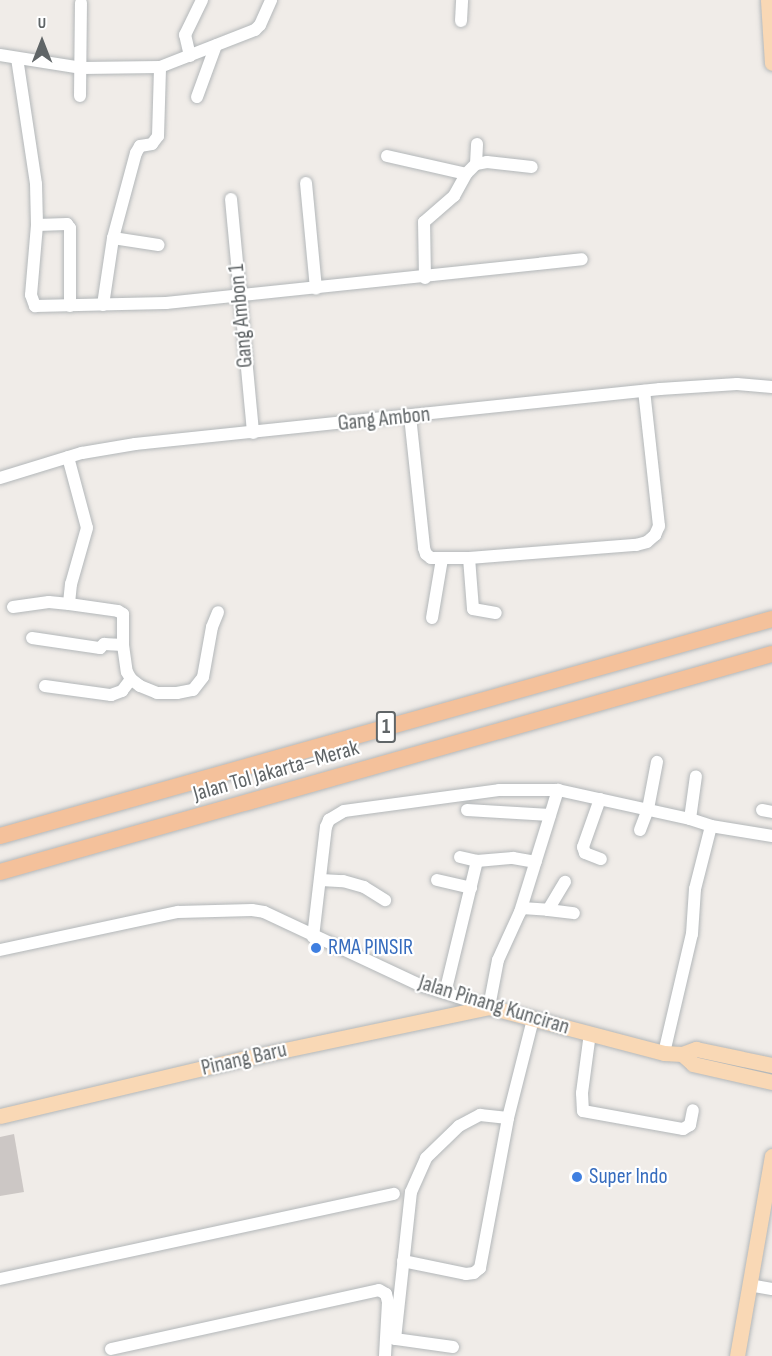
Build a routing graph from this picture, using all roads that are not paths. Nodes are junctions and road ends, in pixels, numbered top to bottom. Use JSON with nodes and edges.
{"nodes":[{"id":1,"x":202,"y":0,"type":"edge"},
{"id":2,"x":272,"y":0,"type":"edge"},
{"id":3,"x":462,"y":0,"type":"edge"},
{"id":4,"x":768,"y":0,"type":"edge"},
{"id":5,"x":81,"y":3,"type":"dead end"},
{"id":6,"x":461,"y":21,"type":"dead end"},
{"id":7,"x":216,"y":45,"type":"junction"},
{"id":8,"x":0,"y":55,"type":"edge"},
{"id":9,"x":190,"y":56,"type":"junction"},
{"id":10,"x":17,"y":58,"type":"junction"},
{"id":11,"x":772,"y":63,"type":"edge"},
{"id":12,"x":160,"y":67,"type":"junction"},
{"id":13,"x":82,"y":68,"type":"junction"},
{"id":14,"x":80,"y":96,"type":"dead end"},
{"id":15,"x":197,"y":97,"type":"dead end"},
{"id":16,"x":477,"y":144,"type":"dead end"},
{"id":17,"x":387,"y":156,"type":"dead end"},
{"id":18,"x":476,"y":164,"type":"junction"},
{"id":19,"x":532,"y":167,"type":"dead end"},
{"id":20,"x":466,"y":174,"type":"junction"},
{"id":21,"x":306,"y":183,"type":"dead end"},
{"id":22,"x":231,"y":199,"type":"dead end"},
{"id":23,"x":37,"y":225,"type":"junction"},
{"id":24,"x":113,"y":238,"type":"junction"},
{"id":25,"x":158,"y":244,"type":"dead end"},
{"id":26,"x":582,"y":259,"type":"dead end"},
{"id":27,"x":425,"y":278,"type":"junction"},
{"id":28,"x":316,"y":289,"type":"junction"},
{"id":29,"x":239,"y":296,"type":"junction"},
{"id":30,"x":103,"y":305,"type":"junction"},
{"id":31,"x":70,"y":306,"type":"junction"},
{"id":32,"x":772,"y":387,"type":"edge"},
{"id":33,"x":644,"y":391,"type":"junction"},
{"id":34,"x":410,"y":416,"type":"junction"},
{"id":35,"x":253,"y":433,"type":"junction"},
{"id":36,"x":68,"y":457,"type":"junction"},
{"id":37,"x":0,"y":478,"type":"edge"},
{"id":38,"x":470,"y":558,"type":"junction"},
{"id":39,"x":442,"y":559,"type":"junction"},
{"id":40,"x":69,"y":604,"type":"junction"},
{"id":41,"x":13,"y":607,"type":"dead end"},
{"id":42,"x":218,"y":612,"type":"dead end"},
{"id":43,"x":496,"y":613,"type":"dead end"},
{"id":44,"x":432,"y":618,"type":"dead end"},
{"id":45,"x":772,"y":618,"type":"edge"},
{"id":46,"x":32,"y":638,"type":"dead end"},
{"id":47,"x":123,"y":645,"type":"junction"},
{"id":48,"x":772,"y":654,"type":"edge"},
{"id":49,"x":131,"y":679,"type":"junction"},
{"id":50,"x":45,"y":686,"type":"dead end"},
{"id":51,"x":657,"y":762,"type":"dead end"},
{"id":52,"x":696,"y":776,"type":"dead end"},
{"id":53,"x":558,"y":790,"type":"junction"},
{"id":54,"x":600,"y":799,"type":"junction"},
{"id":55,"x":648,"y":809,"type":"junction"},
{"id":56,"x":467,"y":810,"type":"dead end"},
{"id":57,"x":550,"y":815,"type":"junction"},
{"id":58,"x":690,"y":819,"type":"junction"},
{"id":59,"x":711,"y":826,"type":"junction"},
{"id":60,"x":640,"y":830,"type":"dead end"},
{"id":61,"x":0,"y":836,"type":"edge"},
{"id":62,"x":772,"y":836,"type":"edge"},
{"id":63,"x":460,"y":857,"type":"dead end"},
{"id":64,"x":601,"y":859,"type":"dead end"},
{"id":65,"x":477,"y":861,"type":"junction"},
{"id":66,"x":536,"y":862,"type":"junction"},
{"id":67,"x":0,"y":872,"type":"edge"},
{"id":68,"x":321,"y":880,"type":"junction"},
{"id":69,"x":437,"y":880,"type":"dead end"},
{"id":70,"x":565,"y":882,"type":"dead end"},
{"id":71,"x":471,"y":888,"type":"junction"},
{"id":72,"x":385,"y":900,"type":"dead end"},
{"id":73,"x":522,"y":908,"type":"junction"},
{"id":74,"x":548,"y":910,"type":"junction"},
{"id":75,"x":574,"y":913,"type":"dead end"},
{"id":76,"x":313,"y":937,"type":"junction"},
{"id":77,"x":0,"y":950,"type":"edge"},
{"id":78,"x":445,"y":993,"type":"junction"},
{"id":79,"x":489,"y":1007,"type":"junction"},
{"id":80,"x":533,"y":1019,"type":"junction"},
{"id":81,"x":590,"y":1033,"type":"junction"},
{"id":82,"x":664,"y":1053,"type":"junction"},
{"id":83,"x":682,"y":1054,"type":"junction"},
{"id":84,"x":772,"y":1065,"type":"edge"},
{"id":85,"x":772,"y":1082,"type":"edge"},
{"id":86,"x":693,"y":1110,"type":"dead end"},
{"id":87,"x":0,"y":1116,"type":"edge"},
{"id":88,"x":508,"y":1118,"type":"junction"},
{"id":89,"x":772,"y":1156,"type":"edge"},
{"id":90,"x":394,"y":1194,"type":"dead end"},
{"id":91,"x":403,"y":1261,"type":"junction"},
{"id":92,"x":0,"y":1279,"type":"edge"},
{"id":93,"x":749,"y":1285,"type":"junction"},
{"id":94,"x":772,"y":1289,"type":"edge"},
{"id":95,"x":453,"y":1347,"type":"dead end"},
{"id":96,"x":111,"y":1349,"type":"dead end"},
{"id":97,"x":385,"y":1356,"type":"edge"},
{"id":98,"x":737,"y":1356,"type":"edge"}],
"edges":[{"from":1,"to":9,"type":"street"},
{"from":2,"to":7,"type":"street"},
{"from":3,"to":6,"type":"street"},
{"from":4,"to":11,"type":"main road"},
{"from":5,"to":13,"type":"street"},
{"from":7,"to":9,"type":"street"},
{"from":7,"to":15,"type":"street"},
{"from":8,"to":10,"type":"street"},
{"from":9,"to":12,"type":"street"},
{"from":10,"to":13,"type":"street"},
{"from":10,"to":23,"type":"street"},
{"from":12,"to":13,"type":"street"},
{"from":12,"to":24,"type":"street"},
{"from":13,"to":14,"type":"street"},
{"from":16,"to":18,"type":"street"},
{"from":17,"to":20,"type":"street"},
{"from":18,"to":19,"type":"street"},
{"from":18,"to":20,"type":"street"},
{"from":20,"to":27,"type":"street"},
{"from":21,"to":28,"type":"street"},
{"from":22,"to":29,"type":"street","name":"Gang Ambon 1"},
{"from":23,"to":31,"type":"street"},
{"from":23,"to":31,"type":"street"},
{"from":24,"to":25,"type":"street"},
{"from":24,"to":30,"type":"street"},
{"from":26,"to":27,"type":"street"},
{"from":27,"to":28,"type":"street"},
{"from":28,"to":29,"type":"street"},
{"from":29,"to":30,"type":"street"},
{"from":29,"to":35,"type":"street","name":"Gang Ambon 1"},
{"from":30,"to":31,"type":"street"},
{"from":32,"to":33,"type":"street","name":"Gang Ambon"},
{"from":33,"to":34,"type":"street","name":"Gang Ambon"},
{"from":33,"to":38,"type":"street"},
{"from":34,"to":35,"type":"street","name":"Gang Ambon"},
{"from":34,"to":39,"type":"street"},
{"from":35,"to":36,"type":"street","name":"Gang Ambon"},
{"from":36,"to":37,"type":"street","name":"Gang Ambon"},
{"from":36,"to":40,"type":"street"},
{"from":38,"to":39,"type":"street"},
{"from":38,"to":43,"type":"street"},
{"from":39,"to":44,"type":"street"},
{"from":40,"to":41,"type":"street"},
{"from":40,"to":47,"type":"street"},
{"from":42,"to":49,"type":"street"},
{"from":45,"to":61,"type":"highway","name":"Jalan Tol Jakarta–Merak","number":"1"},
{"from":46,"to":47,"type":"street"},
{"from":47,"to":49,"type":"street"},
{"from":48,"to":67,"type":"highway","name":"Jalan Tol Jakarta–Merak","number":"1"},
{"from":49,"to":50,"type":"street"},
{"from":51,"to":55,"type":"street"},
{"from":52,"to":58,"type":"street"},
{"from":53,"to":54,"type":"street"},
{"from":53,"to":57,"type":"street"},
{"from":53,"to":68,"type":"street"},
{"from":54,"to":55,"type":"street"},
{"from":54,"to":64,"type":"street"},
{"from":55,"to":58,"type":"street"},
{"from":55,"to":60,"type":"street"},
{"from":56,"to":57,"type":"street"},
{"from":57,"to":66,"type":"street"},
{"from":58,"to":59,"type":"street"},
{"from":59,"to":62,"type":"street"},
{"from":59,"to":82,"type":"street"},
{"from":63,"to":65,"type":"street"},
{"from":65,"to":66,"type":"street"},
{"from":65,"to":71,"type":"street"},
{"from":66,"to":73,"type":"street"},
{"from":68,"to":72,"type":"street"},
{"from":68,"to":76,"type":"street"},
{"from":69,"to":71,"type":"street"},
{"from":70,"to":74,"type":"street"},
{"from":71,"to":78,"type":"street"},
{"from":73,"to":74,"type":"street"},
{"from":73,"to":79,"type":"street"},
{"from":74,"to":75,"type":"street"},
{"from":76,"to":77,"type":"street","name":"Jalan Pinang Kunciran"},
{"from":76,"to":78,"type":"street","name":"Jalan Pinang Kunciran"},
{"from":78,"to":79,"type":"street","name":"Jalan Pinang Kunciran"},
{"from":79,"to":80,"type":"main road","name":"Jalan Pinang Kunciran"},
{"from":79,"to":87,"type":"main road","name":"Pinang Baru"},
{"from":80,"to":81,"type":"main road","name":"Jalan Pinang Kunciran"},
{"from":80,"to":88,"type":"street"},
{"from":81,"to":82,"type":"main road","name":"Jalan Pinang Kunciran"},
{"from":81,"to":86,"type":"street"},
{"from":82,"to":83,"type":"main road","name":"Jalan Pinang Kunciran"},
{"from":83,"to":84,"type":"main road","name":"Jalan Pinang Kunciran"},
{"from":83,"to":85,"type":"main road","name":"Jalan Pinang Kunciran"},
{"from":88,"to":91,"type":"street"},
{"from":88,"to":91,"type":"street"},
{"from":89,"to":93,"type":"main road"},
{"from":90,"to":92,"type":"street"},
{"from":91,"to":95,"type":"street"},
{"from":93,"to":94,"type":"street"},
{"from":93,"to":98,"type":"main road"},
{"from":96,"to":97,"type":"street"}]}
